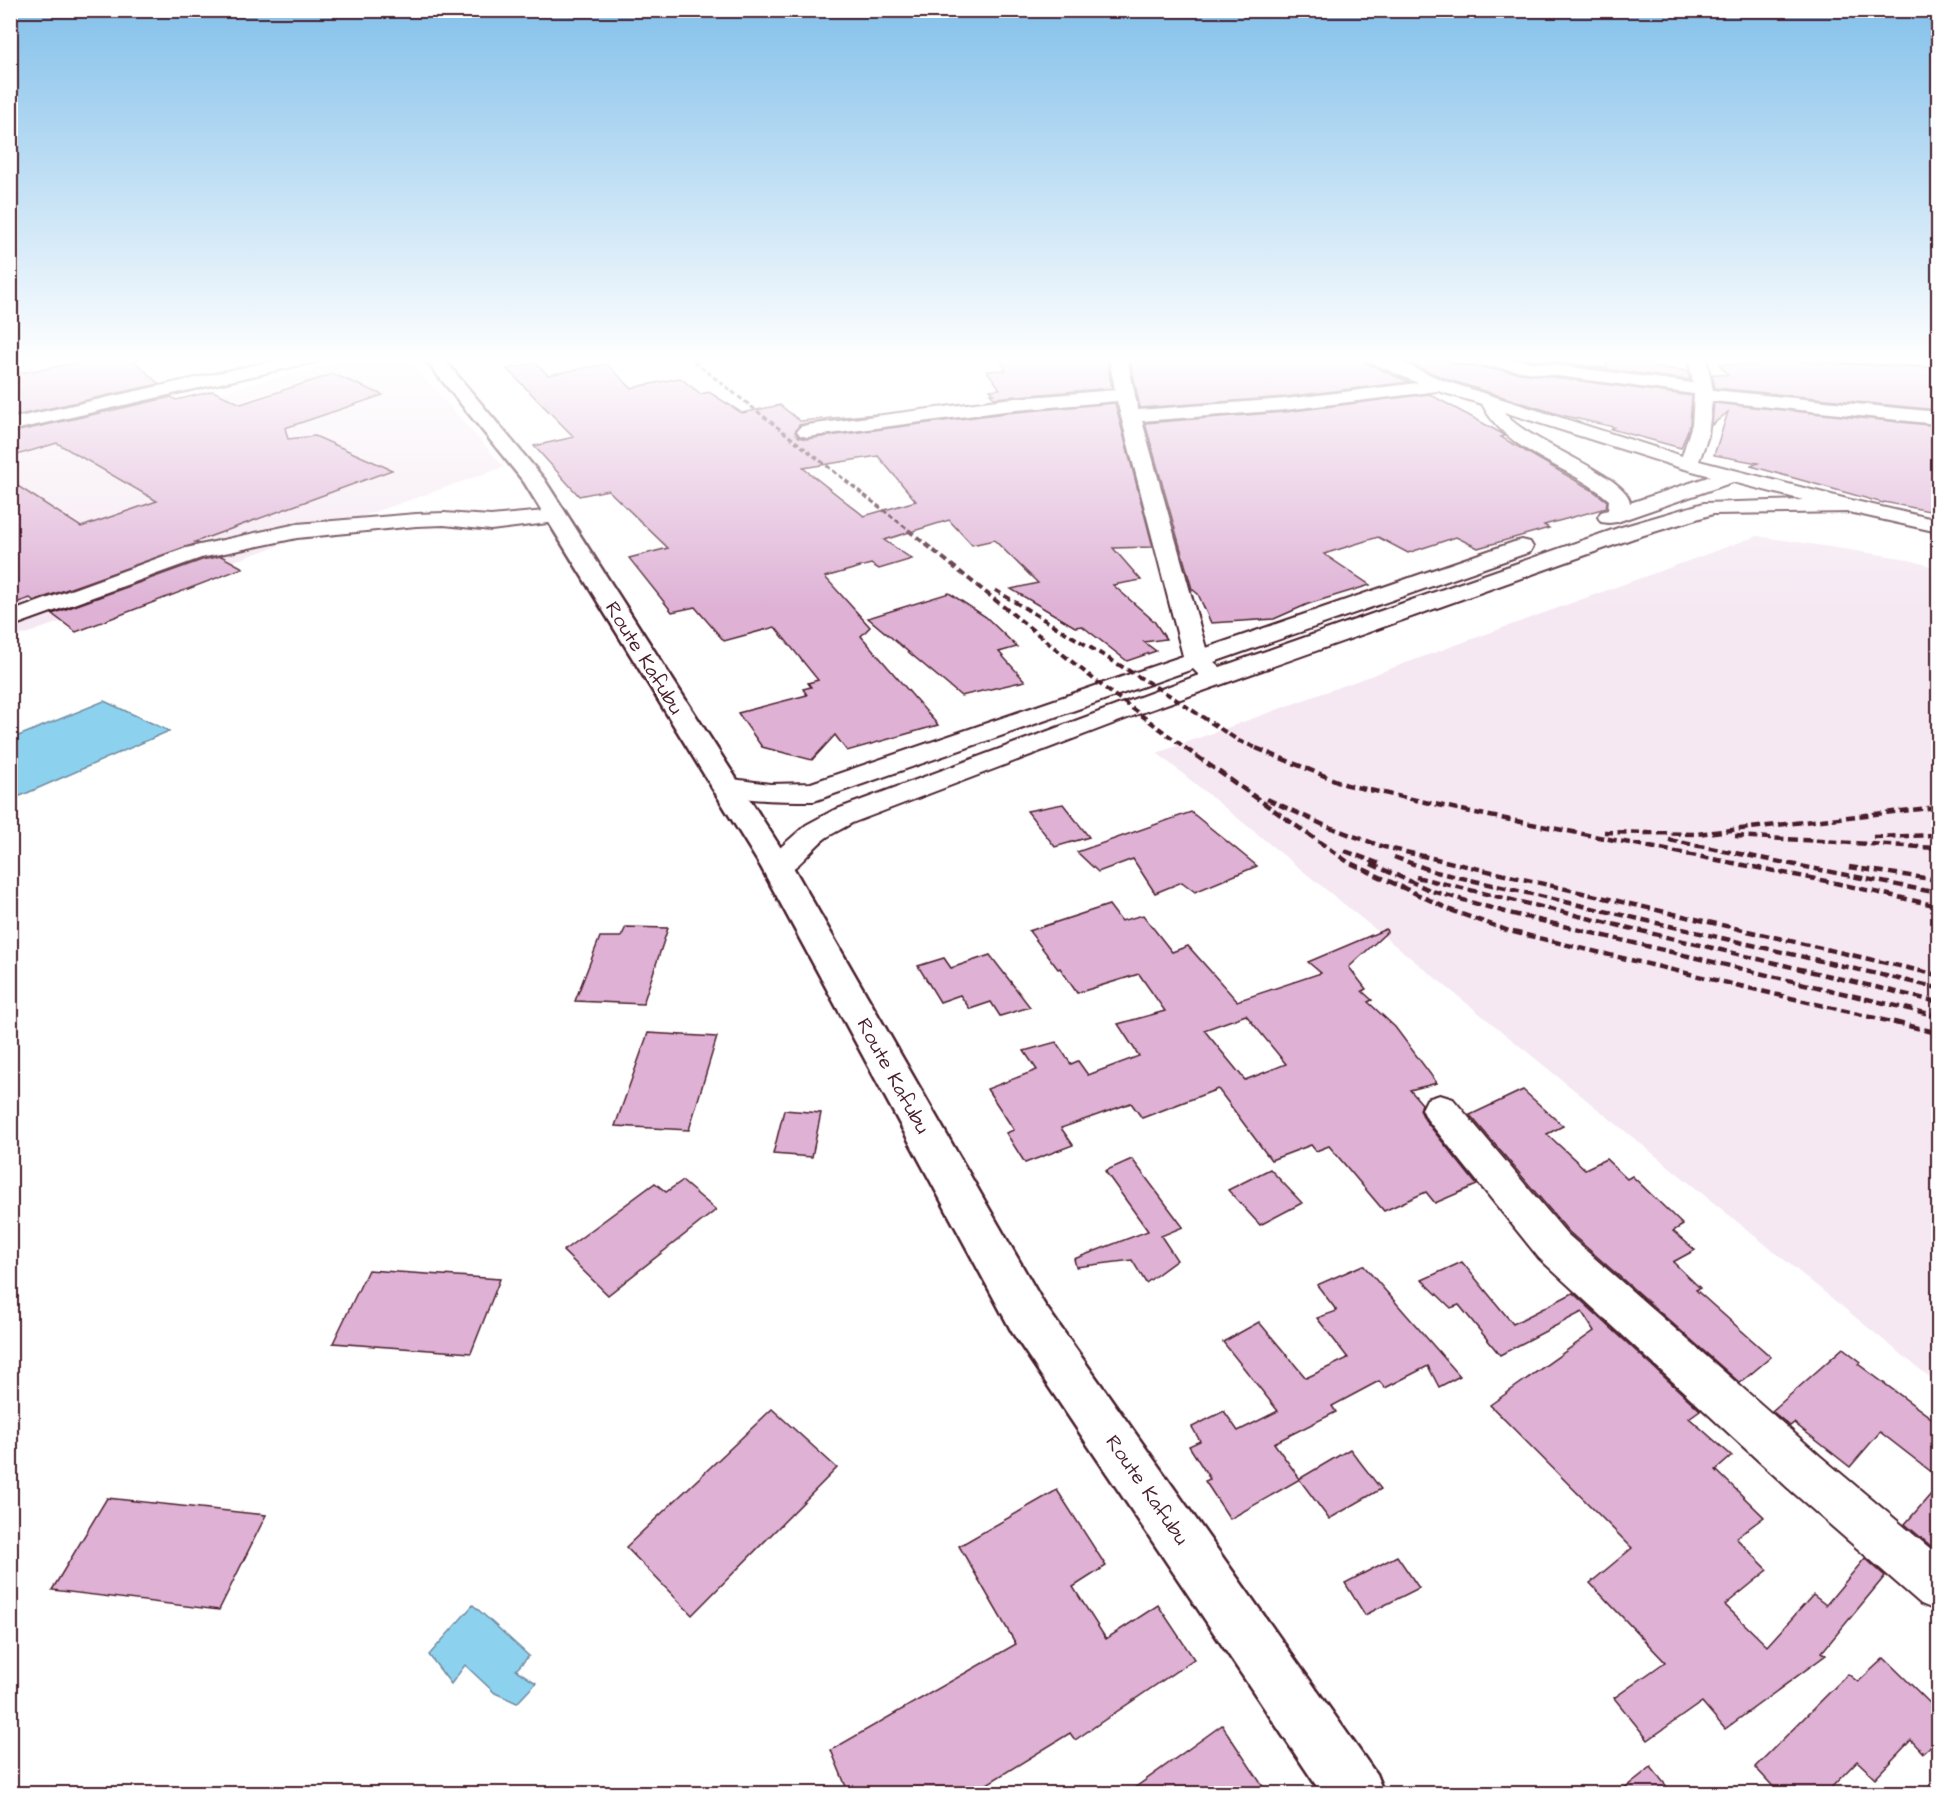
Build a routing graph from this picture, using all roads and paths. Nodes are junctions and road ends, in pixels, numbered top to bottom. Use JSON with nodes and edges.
{"nodes":[{"id":1,"x":502,"y":441,"type":"edge"},
{"id":2,"x":1138,"y":441,"type":"edge"},
{"id":3,"x":1528,"y":441,"type":"edge"},
{"id":4,"x":1570,"y":441,"type":"edge"},
{"id":5,"x":1606,"y":441,"type":"edge"},
{"id":6,"x":1698,"y":441,"type":"edge"},
{"id":7,"x":1688,"y":464,"type":"junction"},
{"id":8,"x":1639,"y":469,"type":"dead end"},
{"id":9,"x":1731,"y":476,"type":"junction"},
{"id":10,"x":1661,"y":477,"type":"dead end"},
{"id":11,"x":1694,"y":488,"type":"junction"},
{"id":12,"x":1850,"y":506,"type":"junction"},
{"id":13,"x":1618,"y":514,"type":"junction"},
{"id":14,"x":556,"y":516,"type":"junction"},
{"id":15,"x":1938,"y":526,"type":"edge"},
{"id":16,"x":10,"y":620,"type":"edge"},
{"id":17,"x":1196,"y":659,"type":"junction"},
{"id":18,"x":1218,"y":678,"type":"junction"},
{"id":19,"x":724,"y":787,"type":"junction"},
{"id":20,"x":777,"y":867,"type":"junction"},
{"id":21,"x":1440,"y":1109,"type":"dead end"},
{"id":22,"x":1938,"y":1587,"type":"edge"},
{"id":23,"x":1356,"y":1794,"type":"edge"}],
"edges":[{"from":1,"to":14,"type":"main road","name":"Route Kafubu"},
{"from":2,"to":17,"type":"street"},
{"from":3,"to":13,"type":"street"},
{"from":4,"to":8,"type":"street"},
{"from":5,"to":7,"type":"street"},
{"from":6,"to":7,"type":"street"},
{"from":7,"to":9,"type":"street"},
{"from":9,"to":11,"type":"street"},
{"from":9,"to":12,"type":"street"},
{"from":10,"to":11,"type":"street"},
{"from":11,"to":13,"type":"street"},
{"from":12,"to":15,"type":"street"},
{"from":12,"to":18,"type":"street"},
{"from":13,"to":17,"type":"street"},
{"from":14,"to":16,"type":"street"},
{"from":14,"to":19,"type":"main road","name":"Route Kafubu"},
{"from":17,"to":18,"type":"street"},
{"from":17,"to":19,"type":"street"},
{"from":18,"to":20,"type":"street"},
{"from":19,"to":20,"type":"main road","name":"Route Kafubu"},
{"from":20,"to":23,"type":"main road","name":"Route Kafubu"},
{"from":21,"to":22,"type":"street"}]}
